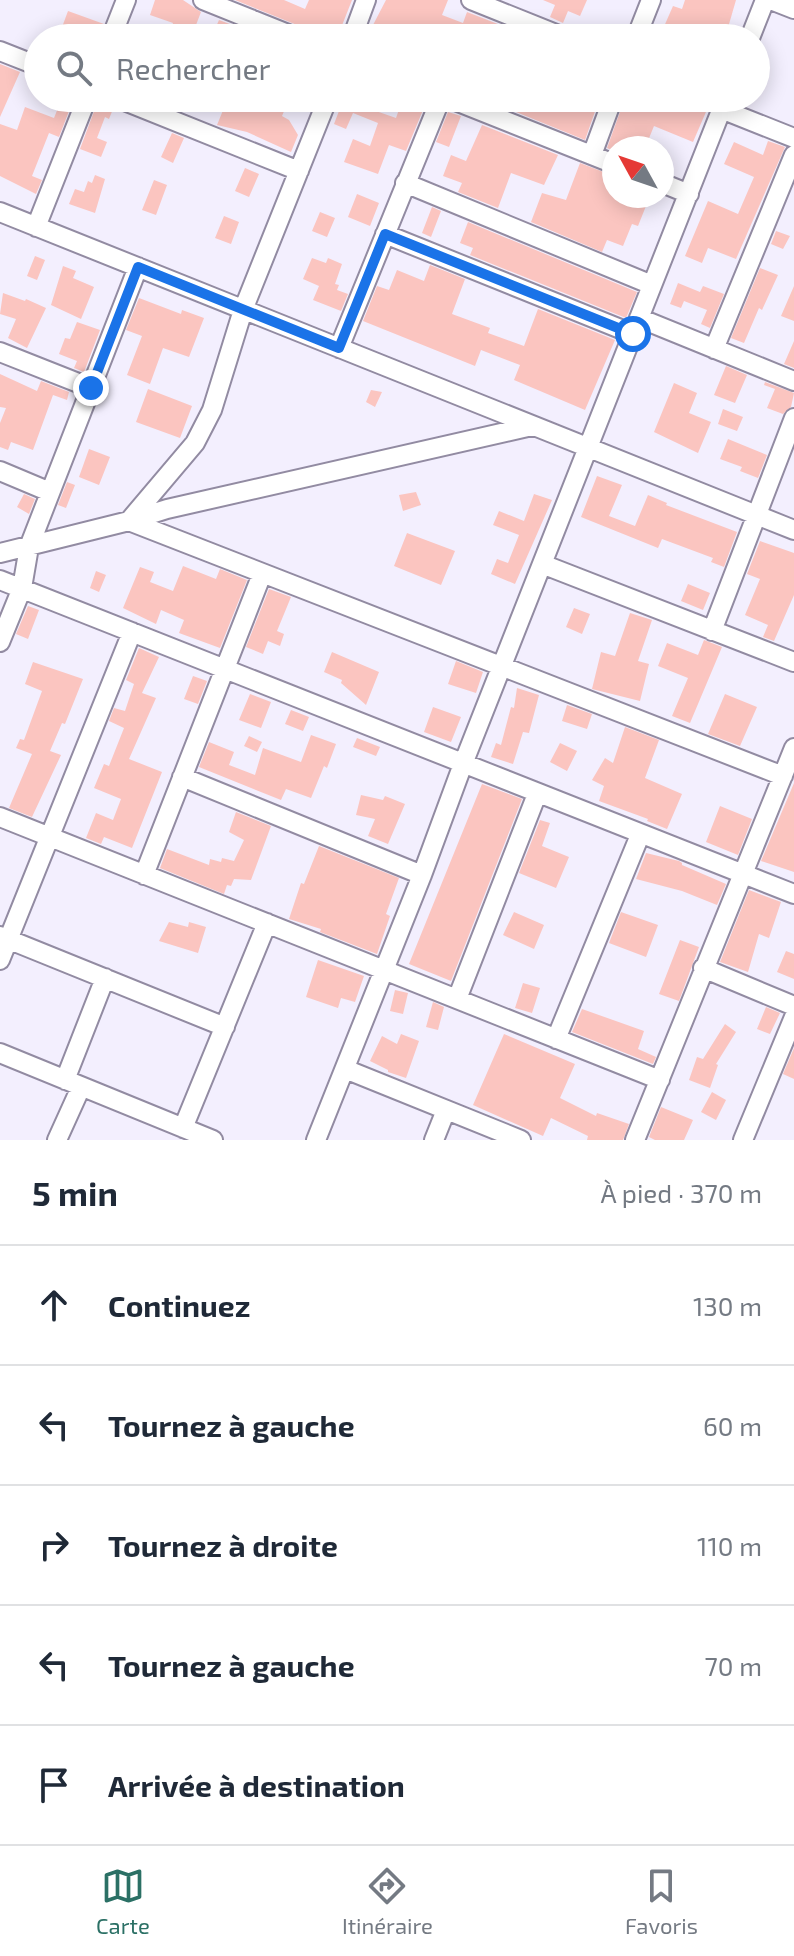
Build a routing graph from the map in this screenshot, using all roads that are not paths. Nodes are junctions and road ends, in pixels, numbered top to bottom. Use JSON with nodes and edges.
{"nodes":[{"id":1,"x":126,"y":0,"type":"edge"},
{"id":2,"x":203,"y":0,"type":"edge"},
{"id":3,"x":366,"y":0,"type":"edge"},
{"id":4,"x":471,"y":0,"type":"edge"},
{"id":5,"x":651,"y":0,"type":"edge"},
{"id":6,"x":765,"y":0,"type":"edge"},
{"id":7,"x":771,"y":0,"type":"edge"},
{"id":8,"x":794,"y":9,"type":"edge"},
{"id":9,"x":251,"y":19,"type":"junction"},
{"id":10,"x":117,"y":24,"type":"edge"},
{"id":11,"x":249,"y":24,"type":"edge"},
{"id":12,"x":263,"y":24,"type":"edge"},
{"id":13,"x":357,"y":24,"type":"edge"},
{"id":14,"x":531,"y":24,"type":"edge"},
{"id":15,"x":642,"y":24,"type":"edge"},
{"id":16,"x":756,"y":24,"type":"edge"},
{"id":17,"x":0,"y":51,"type":"edge"},
{"id":18,"x":24,"y":60,"type":"edge"},
{"id":19,"x":81,"y":112,"type":"edge"},
{"id":20,"x":152,"y":112,"type":"edge"},
{"id":21,"x":322,"y":112,"type":"edge"},
{"id":22,"x":435,"y":112,"type":"edge"},
{"id":23,"x":483,"y":112,"type":"edge"},
{"id":24,"x":608,"y":112,"type":"edge"},
{"id":25,"x":721,"y":112,"type":"edge"},
{"id":26,"x":742,"y":112,"type":"edge"},
{"id":27,"x":794,"y":138,"type":"edge"},
{"id":28,"x":592,"y":155,"type":"junction"},
{"id":29,"x":794,"y":155,"type":"edge"},
{"id":30,"x":602,"y":159,"type":"edge"},
{"id":31,"x":299,"y":171,"type":"junction"},
{"id":32,"x":405,"y":183,"type":"junction"},
{"id":33,"x":674,"y":188,"type":"edge"},
{"id":34,"x":689,"y":194,"type":"junction"},
{"id":35,"x":0,"y":212,"type":"edge"},
{"id":36,"x":36,"y":227,"type":"junction"},
{"id":37,"x":385,"y":234,"type":"junction"},
{"id":38,"x":138,"y":267,"type":"junction"},
{"id":39,"x":652,"y":285,"type":"junction"},
{"id":40,"x":243,"y":310,"type":"junction"},
{"id":41,"x":636,"y":326,"type":"junction"},
{"id":42,"x":339,"y":348,"type":"junction"},
{"id":43,"x":714,"y":349,"type":"junction"},
{"id":44,"x":0,"y":352,"type":"edge"},
{"id":45,"x":794,"y":381,"type":"edge"},
{"id":46,"x":91,"y":388,"type":"junction"},
{"id":47,"x":794,"y":418,"type":"edge"},
{"id":48,"x":532,"y":426,"type":"junction"},
{"id":49,"x":588,"y":447,"type":"junction"},
{"id":50,"x":0,"y":471,"type":"edge"},
{"id":51,"x":50,"y":492,"type":"junction"},
{"id":52,"x":758,"y":515,"type":"junction"},
{"id":53,"x":129,"y":521,"type":"junction"},
{"id":54,"x":794,"y":530,"type":"edge"},
{"id":55,"x":29,"y":547,"type":"junction"},
{"id":56,"x":0,"y":553,"type":"edge"},
{"id":57,"x":542,"y":564,"type":"junction"},
{"id":58,"x":262,"y":574,"type":"junction"},
{"id":59,"x":0,"y":580,"type":"edge"},
{"id":60,"x":22,"y":588,"type":"junction"},
{"id":61,"x":712,"y":631,"type":"junction"},
{"id":62,"x":132,"y":632,"type":"junction"},
{"id":63,"x":0,"y":642,"type":"edge"},
{"id":64,"x":794,"y":662,"type":"edge"},
{"id":65,"x":501,"y":668,"type":"junction"},
{"id":66,"x":225,"y":669,"type":"junction"},
{"id":67,"x":794,"y":748,"type":"edge"},
{"id":68,"x":463,"y":764,"type":"junction"},
{"id":69,"x":783,"y":776,"type":"junction"},
{"id":70,"x":182,"y":777,"type":"junction"},
{"id":71,"x":537,"y":794,"type":"junction"},
{"id":72,"x":0,"y":817,"type":"edge"},
{"id":73,"x":640,"y":835,"type":"junction"},
{"id":74,"x":49,"y":837,"type":"junction"},
{"id":75,"x":741,"y":874,"type":"junction"},
{"id":76,"x":144,"y":875,"type":"junction"},
{"id":77,"x":422,"y":875,"type":"junction"},
{"id":78,"x":794,"y":894,"type":"edge"},
{"id":79,"x":267,"y":923,"type":"junction"},
{"id":80,"x":4,"y":938,"type":"edge"},
{"id":81,"x":0,"y":960,"type":"edge"},
{"id":82,"x":703,"y":968,"type":"junction"},
{"id":83,"x":384,"y":972,"type":"junction"},
{"id":84,"x":105,"y":978,"type":"junction"},
{"id":85,"x":457,"y":999,"type":"junction"},
{"id":86,"x":794,"y":1006,"type":"edge"},
{"id":87,"x":794,"y":1017,"type":"edge"},
{"id":88,"x":225,"y":1027,"type":"junction"},
{"id":89,"x":556,"y":1039,"type":"junction"},
{"id":90,"x":0,"y":1053,"type":"edge"},
{"id":91,"x":345,"y":1069,"type":"junction"},
{"id":92,"x":660,"y":1080,"type":"junction"},
{"id":93,"x":73,"y":1083,"type":"junction"},
{"id":94,"x":446,"y":1110,"type":"junction"},
{"id":95,"x":183,"y":1128,"type":"junction"},
{"id":96,"x":57,"y":1140,"type":"edge"},
{"id":97,"x":213,"y":1140,"type":"edge"},
{"id":98,"x":316,"y":1140,"type":"edge"},
{"id":99,"x":434,"y":1140,"type":"edge"},
{"id":100,"x":521,"y":1140,"type":"edge"},
{"id":101,"x":635,"y":1140,"type":"edge"},
{"id":102,"x":743,"y":1140,"type":"edge"}],
"edges":[{"from":1,"to":10,"type":"street"},
{"from":2,"to":9,"type":"street"},
{"from":3,"to":13,"type":"street"},
{"from":4,"to":14,"type":"street"},
{"from":5,"to":15,"type":"street"},
{"from":6,"to":16,"type":"street"},
{"from":7,"to":8,"type":"street"},
{"from":9,"to":11,"type":"street"},
{"from":9,"to":12,"type":"street"},
{"from":17,"to":18,"type":"street"},
{"from":19,"to":36,"type":"street"},
{"from":20,"to":31,"type":"street"},
{"from":21,"to":31,"type":"street"},
{"from":22,"to":32,"type":"street"},
{"from":23,"to":28,"type":"street"},
{"from":24,"to":28,"type":"street"},
{"from":25,"to":34,"type":"street"},
{"from":26,"to":27,"type":"street"},
{"from":28,"to":30,"type":"street"},
{"from":29,"to":43,"type":"street"},
{"from":31,"to":40,"type":"street"},
{"from":32,"to":37,"type":"street"},
{"from":32,"to":39,"type":"street"},
{"from":33,"to":34,"type":"street"},
{"from":34,"to":39,"type":"street"},
{"from":35,"to":36,"type":"street"},
{"from":36,"to":38,"type":"street"},
{"from":37,"to":41,"type":"street"},
{"from":37,"to":42,"type":"street"},
{"from":38,"to":40,"type":"street"},
{"from":38,"to":46,"type":"street"},
{"from":39,"to":41,"type":"street"},
{"from":40,"to":42,"type":"street"},
{"from":40,"to":53,"type":"street"},
{"from":41,"to":43,"type":"street"},
{"from":41,"to":49,"type":"street"},
{"from":42,"to":48,"type":"street"},
{"from":43,"to":45,"type":"street"},
{"from":44,"to":46,"type":"street"},
{"from":46,"to":51,"type":"street"},
{"from":47,"to":52,"type":"street"},
{"from":48,"to":49,"type":"street"},
{"from":48,"to":53,"type":"street"},
{"from":49,"to":52,"type":"street"},
{"from":49,"to":57,"type":"street"},
{"from":50,"to":51,"type":"street"},
{"from":51,"to":55,"type":"street"},
{"from":52,"to":54,"type":"street"},
{"from":52,"to":61,"type":"street"},
{"from":53,"to":55,"type":"street"},
{"from":53,"to":58,"type":"street"},
{"from":55,"to":56,"type":"street"},
{"from":55,"to":60,"type":"street"},
{"from":57,"to":61,"type":"street"},
{"from":57,"to":65,"type":"street"},
{"from":58,"to":65,"type":"street"},
{"from":58,"to":66,"type":"street"},
{"from":59,"to":60,"type":"street"},
{"from":60,"to":62,"type":"street"},
{"from":60,"to":63,"type":"street"},
{"from":61,"to":64,"type":"street"},
{"from":62,"to":66,"type":"street"},
{"from":62,"to":74,"type":"street"},
{"from":65,"to":68,"type":"street"},
{"from":65,"to":69,"type":"street"},
{"from":66,"to":68,"type":"street"},
{"from":66,"to":70,"type":"street"},
{"from":67,"to":69,"type":"street"},
{"from":68,"to":71,"type":"street"},
{"from":68,"to":77,"type":"street"},
{"from":69,"to":75,"type":"street"},
{"from":70,"to":76,"type":"street"},
{"from":70,"to":77,"type":"street"},
{"from":71,"to":73,"type":"street"},
{"from":71,"to":85,"type":"street"},
{"from":72,"to":74,"type":"street"},
{"from":73,"to":75,"type":"street"},
{"from":73,"to":89,"type":"street"},
{"from":74,"to":76,"type":"street"},
{"from":74,"to":80,"type":"street"},
{"from":75,"to":78,"type":"street"},
{"from":75,"to":82,"type":"street"},
{"from":76,"to":79,"type":"street"},
{"from":77,"to":83,"type":"street"},
{"from":79,"to":83,"type":"street"},
{"from":79,"to":88,"type":"street"},
{"from":80,"to":81,"type":"street"},
{"from":80,"to":84,"type":"street"},
{"from":82,"to":86,"type":"street"},
{"from":82,"to":92,"type":"street"},
{"from":83,"to":85,"type":"street"},
{"from":83,"to":91,"type":"street"},
{"from":84,"to":88,"type":"street"},
{"from":84,"to":93,"type":"street"},
{"from":85,"to":89,"type":"street"},
{"from":87,"to":102,"type":"street"},
{"from":88,"to":95,"type":"street"},
{"from":89,"to":92,"type":"street"},
{"from":90,"to":93,"type":"street"},
{"from":91,"to":94,"type":"street"},
{"from":91,"to":98,"type":"street"},
{"from":92,"to":101,"type":"street"},
{"from":93,"to":95,"type":"street"},
{"from":93,"to":96,"type":"street"},
{"from":94,"to":99,"type":"street"},
{"from":94,"to":100,"type":"street"},
{"from":95,"to":97,"type":"street"}]}
